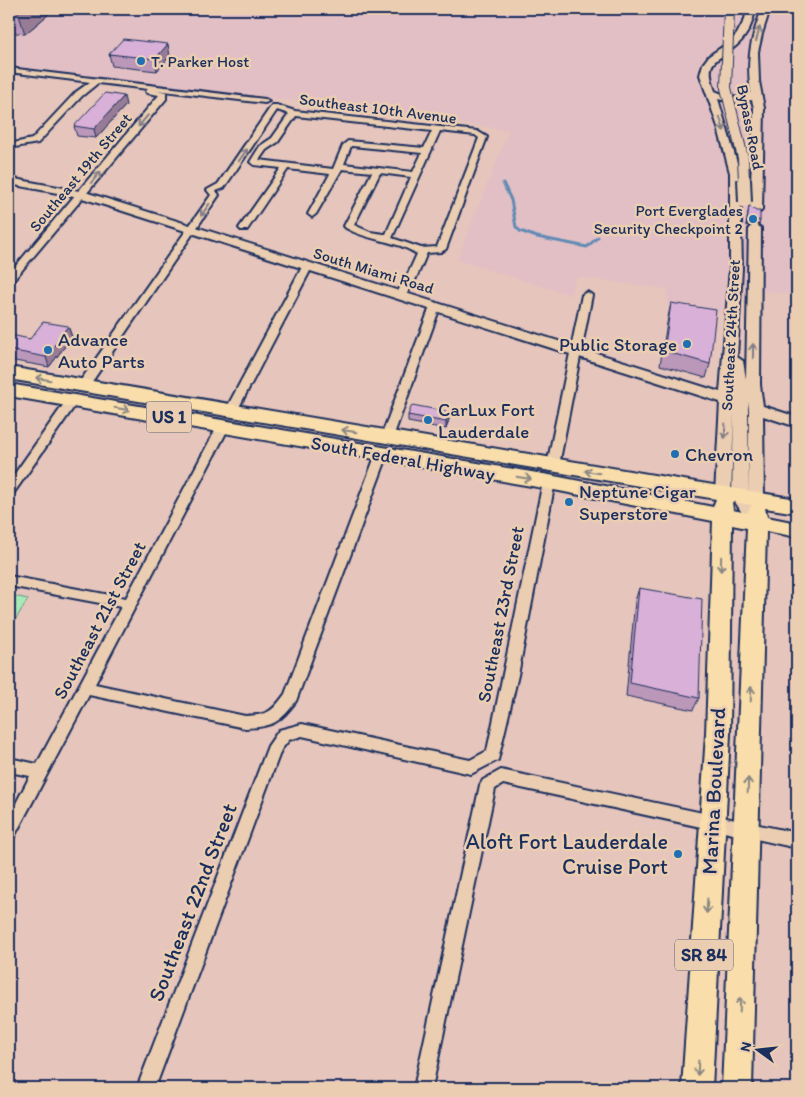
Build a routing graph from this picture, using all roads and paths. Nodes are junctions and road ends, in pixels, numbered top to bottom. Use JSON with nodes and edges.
{"nodes":[{"id":1,"x":729,"y":9,"type":"edge"},
{"id":2,"x":751,"y":9,"type":"edge"},
{"id":3,"x":765,"y":9,"type":"edge"},
{"id":4,"x":722,"y":50,"type":"junction"},
{"id":5,"x":747,"y":52,"type":"junction"},
{"id":6,"x":9,"y":70,"type":"edge"},
{"id":7,"x":9,"y":75,"type":"edge"},
{"id":8,"x":46,"y":77,"type":"junction"},
{"id":9,"x":94,"y":83,"type":"junction"},
{"id":10,"x":148,"y":90,"type":"junction"},
{"id":11,"x":709,"y":90,"type":"junction"},
{"id":12,"x":755,"y":93,"type":"junction"},
{"id":13,"x":263,"y":102,"type":"junction"},
{"id":14,"x":276,"y":107,"type":"junction"},
{"id":15,"x":294,"y":113,"type":"junction"},
{"id":16,"x":437,"y":129,"type":"junction"},
{"id":17,"x":9,"y":146,"type":"edge"},
{"id":18,"x":427,"y":151,"type":"junction"},
{"id":19,"x":286,"y":166,"type":"junction"},
{"id":20,"x":337,"y":169,"type":"junction"},
{"id":21,"x":377,"y":170,"type":"junction"},
{"id":22,"x":416,"y":175,"type":"junction"},
{"id":23,"x":9,"y":181,"type":"edge"},
{"id":24,"x":82,"y":194,"type":"junction"},
{"id":25,"x":745,"y":202,"type":"joint"},
{"id":26,"x":756,"y":210,"type":"edge"},
{"id":27,"x":312,"y":214,"type":"dead end"},
{"id":28,"x":750,"y":225,"type":"junction"},
{"id":29,"x":244,"y":228,"type":"dead end"},
{"id":30,"x":192,"y":229,"type":"junction"},
{"id":31,"x":381,"y":237,"type":"junction"},
{"id":32,"x":420,"y":251,"type":"junction"},
{"id":33,"x":307,"y":267,"type":"junction"},
{"id":34,"x":736,"y":268,"type":"junction"},
{"id":35,"x":9,"y":280,"type":"edge"},
{"id":36,"x":404,"y":291,"type":"junction"},
{"id":37,"x":587,"y":295,"type":"dead end"},
{"id":38,"x":435,"y":307,"type":"junction"},
{"id":39,"x":753,"y":318,"type":"junction"},
{"id":40,"x":732,"y":320,"type":"junction"},
{"id":41,"x":731,"y":337,"type":"junction"},
{"id":42,"x":575,"y":353,"type":"junction"},
{"id":43,"x":9,"y":374,"type":"edge"},
{"id":44,"x":83,"y":386,"type":"junction"},
{"id":45,"x":9,"y":390,"type":"edge"},
{"id":46,"x":108,"y":390,"type":"junction"},
{"id":47,"x":39,"y":396,"type":"junction"},
{"id":48,"x":726,"y":399,"type":"junction"},
{"id":49,"x":72,"y":401,"type":"junction"},
{"id":50,"x":756,"y":409,"type":"junction"},
{"id":51,"x":227,"y":419,"type":"junction"},
{"id":52,"x":797,"y":422,"type":"edge"},
{"id":53,"x":384,"y":445,"type":"junction"},
{"id":54,"x":551,"y":474,"type":"junction"},
{"id":55,"x":9,"y":491,"type":"edge"},
{"id":56,"x":744,"y":503,"type":"junction"},
{"id":57,"x":797,"y":506,"type":"edge"},
{"id":58,"x":722,"y":516,"type":"junction"},
{"id":59,"x":797,"y":530,"type":"edge"},
{"id":60,"x":9,"y":581,"type":"edge"},
{"id":61,"x":130,"y":604,"type":"junction"},
{"id":62,"x":86,"y":688,"type":"junction"},
{"id":63,"x":284,"y":735,"type":"joint"},
{"id":64,"x":9,"y":765,"type":"edge"},
{"id":65,"x":41,"y":772,"type":"junction"},
{"id":66,"x":712,"y":822,"type":"junction"},
{"id":67,"x":746,"y":830,"type":"junction"},
{"id":68,"x":9,"y":832,"type":"edge"},
{"id":69,"x":797,"y":841,"type":"edge"},
{"id":70,"x":146,"y":1088,"type":"edge"},
{"id":71,"x":422,"y":1088,"type":"edge"},
{"id":72,"x":697,"y":1088,"type":"edge"},
{"id":73,"x":737,"y":1088,"type":"edge"}],
"edges":[{"from":1,"to":25,"type":"street","name":"Bypass Road","bridge":true},
{"from":2,"to":4,"type":"street","name":"Southeast 24th Street"},
{"from":5,"to":3,"type":"street","one_way":true},
{"from":4,"to":5,"type":"street"},
{"from":4,"to":11,"type":"street","name":"Southeast 24th Street"},
{"from":5,"to":12,"type":"street"},
{"from":6,"to":8,"type":"street","name":"Southeast 10th Avenue"},
{"from":7,"to":8,"type":"street","name":"Southeast 10th Avenue"},
{"from":8,"to":9,"type":"street","name":"Southeast 10th Avenue"},
{"from":9,"to":10,"type":"street","name":"Southeast 10th Avenue"},
{"from":9,"to":13,"type":"street","name":"Southeast 10th Avenue"},
{"from":9,"to":17,"type":"street"},
{"from":10,"to":13,"type":"street","name":"Southeast 10th Avenue"},
{"from":10,"to":24,"type":"street","name":"Southeast 19th Street"},
{"from":11,"to":12,"type":"street"},
{"from":11,"to":34,"type":"street","name":"Southeast 24th Street","one_way":true},
{"from":12,"to":26,"type":"street"},
{"from":13,"to":14,"type":"street","name":"Southeast 10th Avenue"},
{"from":14,"to":15,"type":"street","name":"Southeast 10th Avenue"},
{"from":14,"to":30,"type":"street"},
{"from":15,"to":16,"type":"street","name":"Southeast 10th Avenue"},
{"from":15,"to":19,"type":"street"},
{"from":16,"to":18,"type":"street"},
{"from":16,"to":32,"type":"street","name":"Southeast 10th Avenue"},
{"from":18,"to":20,"type":"street"},
{"from":18,"to":22,"type":"street"},
{"from":19,"to":20,"type":"street"},
{"from":19,"to":29,"type":"street"},
{"from":20,"to":21,"type":"street"},
{"from":20,"to":27,"type":"street"},
{"from":21,"to":22,"type":"street"},
{"from":21,"to":31,"type":"street"},
{"from":22,"to":31,"type":"street"},
{"from":23,"to":24,"type":"street","name":"South Miami Road"},
{"from":24,"to":30,"type":"street","name":"South Miami Road"},
{"from":24,"to":35,"type":"street","name":"Southeast 19th Street"},
{"from":25,"to":28,"type":"street","name":"Bypass Road"},
{"from":28,"to":34,"type":"street","name":"Bypass Road"},
{"from":28,"to":39,"type":"street","name":"Southeast 24th Street"},
{"from":30,"to":33,"type":"street","name":"South Miami Road"},
{"from":30,"to":44,"type":"street"},
{"from":31,"to":32,"type":"street"},
{"from":32,"to":36,"type":"street"},
{"from":33,"to":36,"type":"street","name":"South Miami Road"},
{"from":33,"to":51,"type":"street","name":"Southeast 21st Street"},
{"from":34,"to":40,"type":"street","name":"Southeast 24th Street"},
{"from":36,"to":38,"type":"street","name":"South Miami Road"},
{"from":37,"to":42,"type":"street","name":"Southeast 23rd Street"},
{"from":38,"to":42,"type":"street","name":"South Miami Road"},
{"from":38,"to":53,"type":"street"},
{"from":39,"to":40,"type":"street"},
{"from":50,"to":39,"type":"street","name":"Southeast 24th Street","one_way":true},
{"from":40,"to":41,"type":"street","name":"Southeast 24th Street"},
{"from":41,"to":48,"type":"street","name":"Southeast 24th Street"},
{"from":41,"to":56,"type":"street"},
{"from":42,"to":48,"type":"street","name":"South Miami Road"},
{"from":42,"to":54,"type":"street","name":"Southeast 23rd Street"},
{"from":44,"to":43,"type":"main road","name":"South Federal Highway","number":"US 1","one_way":true},
{"from":44,"to":46,"type":"main road","name":"South Federal Highway","number":"US 1"},
{"from":44,"to":47,"type":"main road"},
{"from":45,"to":47,"type":"main road","name":"South Federal Highway","number":"US 1"},
{"from":46,"to":49,"type":"main road"},
{"from":46,"to":51,"type":"main road","name":"South Federal Highway","number":"US 1"},
{"from":47,"to":49,"type":"main road","name":"South Federal Highway","number":"US 1"},
{"from":48,"to":56,"type":"street","name":"Southeast 24th Street","number":"SR 84","one_way":true},
{"from":49,"to":51,"type":"main road","name":"South Federal Highway","number":"US 1","one_way":true},
{"from":49,"to":55,"type":"street"},
{"from":50,"to":52,"type":"street"},
{"from":50,"to":56,"type":"street","name":"Southeast 24th Street","number":"SR 84"},
{"from":53,"to":51,"type":"main road","name":"South Federal Highway","number":"US 1","one_way":true},
{"from":51,"to":53,"type":"main road","name":"South Federal Highway","number":"US 1"},
{"from":51,"to":61,"type":"street","name":"Southeast 21st Street"},
{"from":53,"to":54,"type":"main road","name":"South Federal Highway","number":"US 1","one_way":true},
{"from":53,"to":54,"type":"main road","name":"South Federal Highway","number":"US 1"},
{"from":53,"to":62,"type":"street"},
{"from":56,"to":54,"type":"main road","name":"South Federal Highway","number":"US 1","one_way":true},
{"from":54,"to":58,"type":"main road","name":"South Federal Highway","number":"US 1"},
{"from":54,"to":63,"type":"street","name":"Southeast 23rd Street"},
{"from":56,"to":57,"type":"main road","name":"South Federal Highway","number":"US 1"},
{"from":56,"to":58,"type":"main road","name":"South Federal Highway","number":"US 1"},
{"from":56,"to":58,"type":"main road","name":"Marina Boulevard","number":"SR 84"},
{"from":56,"to":59,"type":"main road","name":"South Federal Highway","number":"US 1"},
{"from":67,"to":56,"type":"main road","name":"Marina Boulevard","number":"SR 84","one_way":true},
{"from":58,"to":66,"type":"main road","name":"Marina Boulevard","number":"SR 84","one_way":true},
{"from":60,"to":61,"type":"street"},
{"from":61,"to":62,"type":"street","name":"Southeast 21st Street"},
{"from":62,"to":65,"type":"street","name":"Southeast 21st Street"},
{"from":63,"to":70,"type":"street","name":"Southeast 22nd Street"},
{"from":64,"to":65,"type":"street"},
{"from":65,"to":68,"type":"street","name":"Southeast 21st Street"},
{"from":66,"to":67,"type":"street"},
{"from":66,"to":71,"type":"street"},
{"from":66,"to":72,"type":"main road","name":"Marina Boulevard","number":"SR 84","one_way":true},
{"from":67,"to":69,"type":"street"},
{"from":73,"to":67,"type":"main road","name":"Marina Boulevard","number":"SR 84","one_way":true}]}
